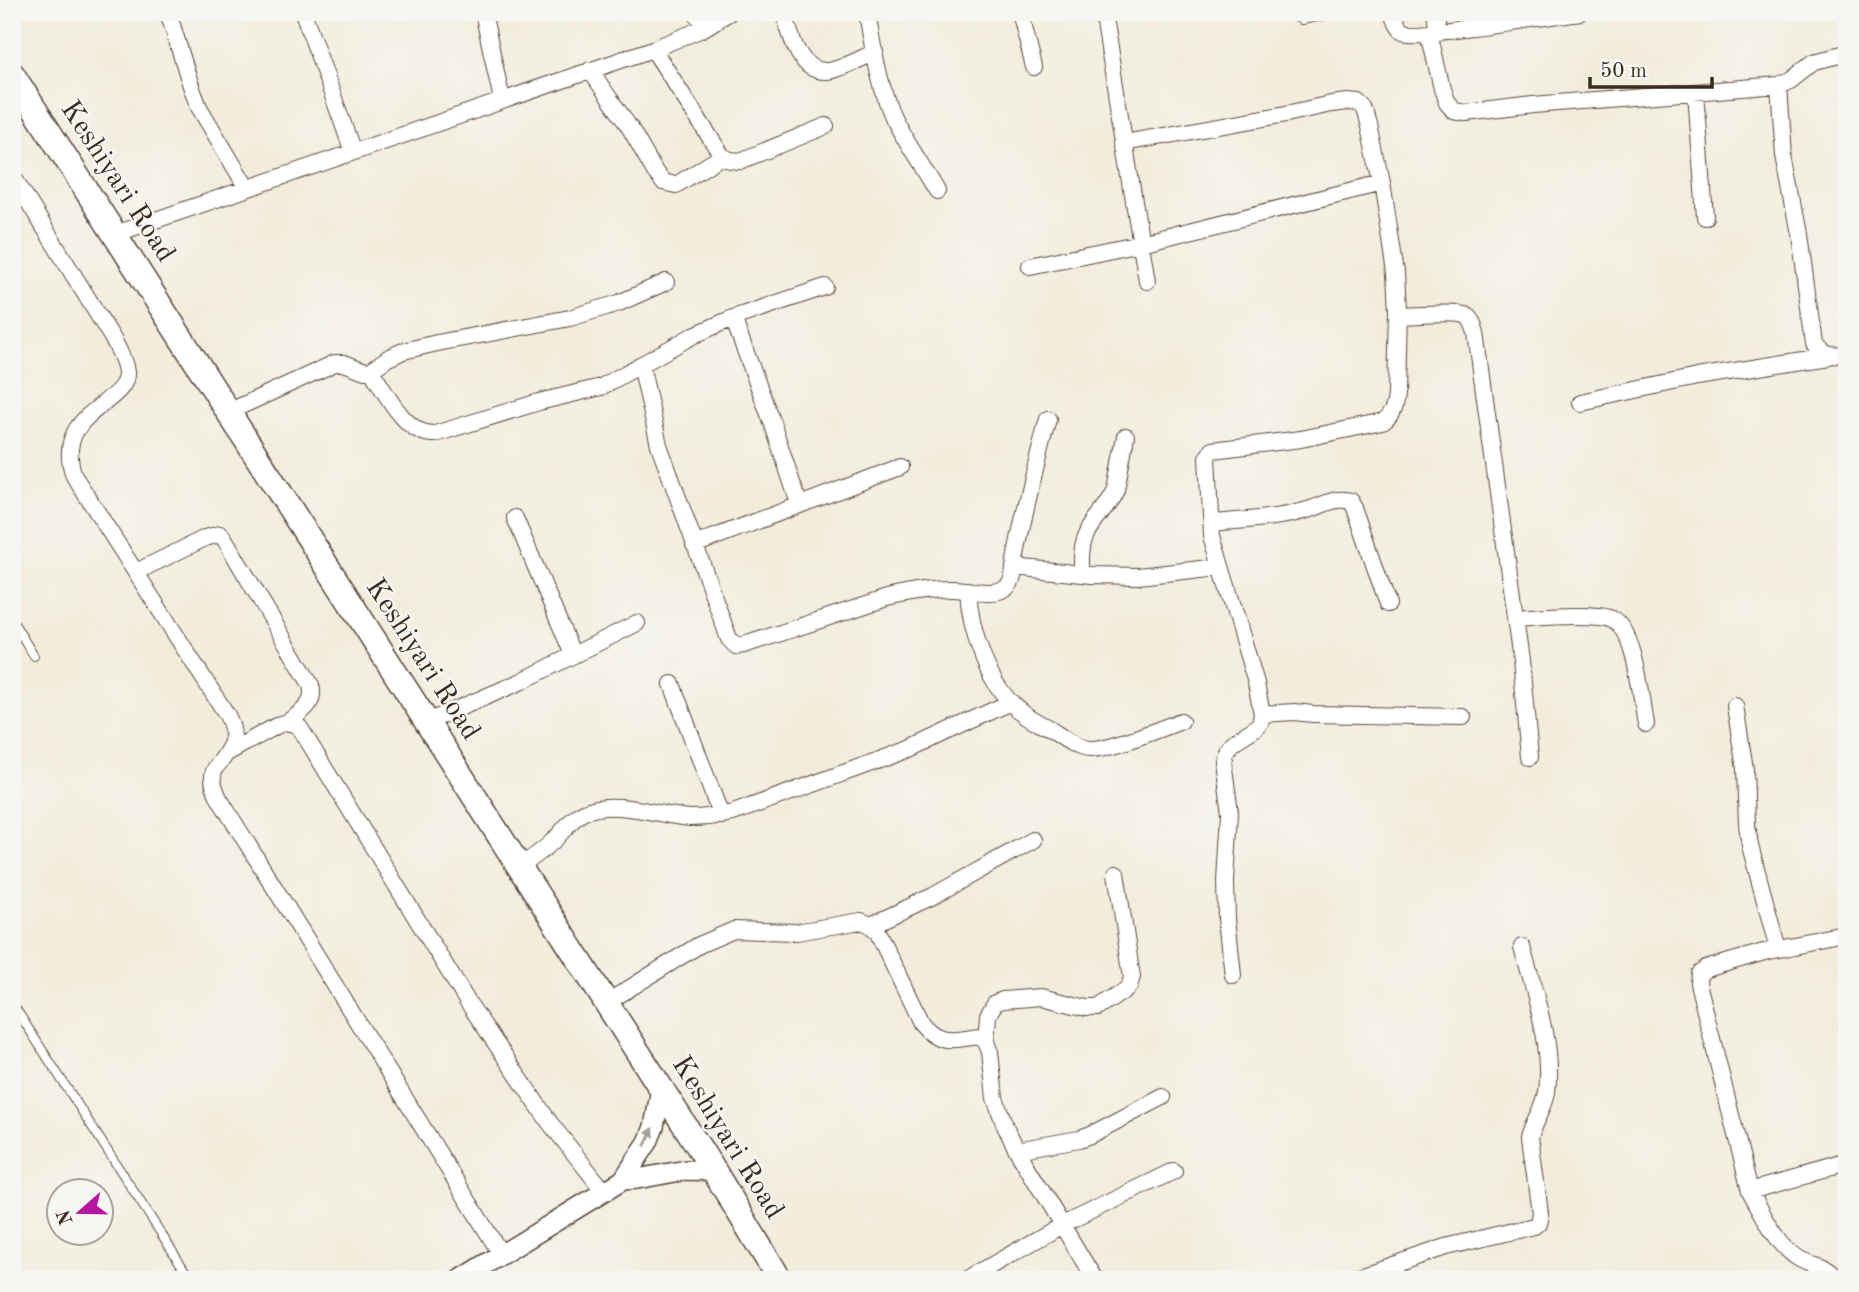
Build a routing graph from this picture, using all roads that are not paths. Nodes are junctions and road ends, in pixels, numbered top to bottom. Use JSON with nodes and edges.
{"nodes":[{"id":1,"x":168,"y":12,"type":"edge"},
{"id":2,"x":303,"y":12,"type":"edge"},
{"id":3,"x":483,"y":12,"type":"edge"},
{"id":4,"x":694,"y":12,"type":"edge"},
{"id":5,"x":730,"y":12,"type":"edge"},
{"id":6,"x":784,"y":12,"type":"edge"},
{"id":7,"x":867,"y":12,"type":"edge"},
{"id":8,"x":1020,"y":12,"type":"edge"},
{"id":9,"x":1103,"y":12,"type":"edge"},
{"id":10,"x":1296,"y":12,"type":"edge"},
{"id":11,"x":1322,"y":12,"type":"edge"},
{"id":12,"x":1393,"y":12,"type":"edge"},
{"id":13,"x":1435,"y":12,"type":"edge"},
{"id":14,"x":1580,"y":12,"type":"edge"},
{"id":15,"x":707,"y":26,"type":"junction"},
{"id":16,"x":1434,"y":32,"type":"junction"},
{"id":17,"x":653,"y":49,"type":"junction"},
{"id":18,"x":875,"y":52,"type":"junction"},
{"id":19,"x":1847,"y":53,"type":"edge"},
{"id":20,"x":1034,"y":66,"type":"dead end"},
{"id":21,"x":590,"y":70,"type":"junction"},
{"id":22,"x":12,"y":74,"type":"edge"},
{"id":23,"x":1779,"y":85,"type":"junction"},
{"id":24,"x":1696,"y":92,"type":"junction"},
{"id":25,"x":502,"y":100,"type":"junction"},
{"id":26,"x":827,"y":127,"type":"dead end"},
{"id":27,"x":1124,"y":143,"type":"junction"},
{"id":28,"x":352,"y":152,"type":"junction"},
{"id":29,"x":722,"y":156,"type":"junction"},
{"id":30,"x":12,"y":175,"type":"edge"},
{"id":31,"x":1382,"y":183,"type":"junction"},
{"id":32,"x":247,"y":188,"type":"junction"},
{"id":33,"x":937,"y":191,"type":"dead end"},
{"id":34,"x":1705,"y":217,"type":"dead end"},
{"id":35,"x":115,"y":234,"type":"junction"},
{"id":36,"x":1141,"y":243,"type":"junction"},
{"id":37,"x":1030,"y":266,"type":"dead end"},
{"id":38,"x":1147,"y":281,"type":"dead end"},
{"id":39,"x":666,"y":282,"type":"dead end"},
{"id":40,"x":825,"y":287,"type":"dead end"},
{"id":41,"x":1398,"y":315,"type":"junction"},
{"id":42,"x":733,"y":318,"type":"junction"},
{"id":43,"x":1847,"y":354,"type":"edge"},
{"id":44,"x":1828,"y":356,"type":"junction"},
{"id":45,"x":641,"y":365,"type":"junction"},
{"id":46,"x":371,"y":370,"type":"junction"},
{"id":47,"x":1580,"y":402,"type":"dead end"},
{"id":48,"x":228,"y":412,"type":"junction"},
{"id":49,"x":1048,"y":419,"type":"dead end"},
{"id":50,"x":1126,"y":436,"type":"dead end"},
{"id":51,"x":900,"y":467,"type":"dead end"},
{"id":52,"x":799,"y":504,"type":"junction"},
{"id":53,"x":515,"y":518,"type":"dead end"},
{"id":54,"x":1211,"y":523,"type":"junction"},
{"id":55,"x":694,"y":545,"type":"junction"},
{"id":56,"x":1014,"y":567,"type":"junction"},
{"id":57,"x":1220,"y":567,"type":"junction"},
{"id":58,"x":136,"y":572,"type":"junction"},
{"id":59,"x":1082,"y":574,"type":"junction"},
{"id":60,"x":968,"y":590,"type":"junction"},
{"id":61,"x":1388,"y":604,"type":"dead end"},
{"id":62,"x":1515,"y":618,"type":"junction"},
{"id":63,"x":12,"y":620,"type":"edge"},
{"id":64,"x":637,"y":623,"type":"dead end"},
{"id":65,"x":573,"y":655,"type":"junction"},
{"id":66,"x":34,"y":656,"type":"dead end"},
{"id":67,"x":672,"y":684,"type":"dead end"},
{"id":68,"x":1011,"y":702,"type":"junction"},
{"id":69,"x":1735,"y":706,"type":"dead end"},
{"id":70,"x":1262,"y":714,"type":"junction"},
{"id":71,"x":1463,"y":717,"type":"dead end"},
{"id":72,"x":1181,"y":721,"type":"dead end"},
{"id":73,"x":288,"y":722,"type":"junction"},
{"id":74,"x":426,"y":722,"type":"junction"},
{"id":75,"x":1646,"y":724,"type":"dead end"},
{"id":76,"x":227,"y":752,"type":"junction"},
{"id":77,"x":1531,"y":757,"type":"dead end"},
{"id":78,"x":721,"y":816,"type":"junction"},
{"id":79,"x":1033,"y":841,"type":"dead end"},
{"id":80,"x":519,"y":867,"type":"junction"},
{"id":81,"x":1116,"y":873,"type":"dead end"},
{"id":82,"x":871,"y":925,"type":"junction"},
{"id":83,"x":1847,"y":936,"type":"edge"},
{"id":84,"x":1522,"y":947,"type":"dead end"},
{"id":85,"x":1778,"y":949,"type":"junction"},
{"id":86,"x":1233,"y":975,"type":"dead end"},
{"id":87,"x":12,"y":1003,"type":"edge"},
{"id":88,"x":606,"y":1003,"type":"junction"},
{"id":89,"x":986,"y":1042,"type":"junction"},
{"id":90,"x":661,"y":1089,"type":"junction"},
{"id":91,"x":1163,"y":1097,"type":"dead end"},
{"id":92,"x":1017,"y":1150,"type":"junction"},
{"id":93,"x":1847,"y":1164,"type":"edge"},
{"id":94,"x":714,"y":1171,"type":"junction"},
{"id":95,"x":1174,"y":1171,"type":"dead end"},
{"id":96,"x":623,"y":1180,"type":"junction"},
{"id":97,"x":604,"y":1191,"type":"junction"},
{"id":98,"x":1750,"y":1191,"type":"junction"},
{"id":99,"x":1062,"y":1225,"type":"junction"},
{"id":100,"x":502,"y":1254,"type":"junction"},
{"id":101,"x":191,"y":1280,"type":"edge"},
{"id":102,"x":460,"y":1280,"type":"edge"},
{"id":103,"x":780,"y":1280,"type":"edge"},
{"id":104,"x":966,"y":1280,"type":"edge"},
{"id":105,"x":1095,"y":1280,"type":"edge"},
{"id":106,"x":1348,"y":1280,"type":"edge"},
{"id":107,"x":1835,"y":1280,"type":"edge"}],
"edges":[{"from":1,"to":32,"type":"street"},
{"from":2,"to":28,"type":"street"},
{"from":3,"to":25,"type":"street"},
{"from":4,"to":15,"type":"street"},
{"from":5,"to":15,"type":"street"},
{"from":6,"to":18,"type":"street"},
{"from":7,"to":18,"type":"street"},
{"from":8,"to":20,"type":"street"},
{"from":9,"to":27,"type":"street"},
{"from":10,"to":11,"type":"street"},
{"from":12,"to":16,"type":"street"},
{"from":13,"to":16,"type":"street"},
{"from":14,"to":16,"type":"street"},
{"from":15,"to":17,"type":"street"},
{"from":16,"to":24,"type":"street"},
{"from":17,"to":21,"type":"street"},
{"from":17,"to":29,"type":"street"},
{"from":18,"to":33,"type":"street"},
{"from":19,"to":23,"type":"street"},
{"from":21,"to":25,"type":"street"},
{"from":21,"to":29,"type":"street"},
{"from":22,"to":35,"type":"main road","name":"Keshiyari Road"},
{"from":23,"to":24,"type":"street"},
{"from":23,"to":44,"type":"street"},
{"from":24,"to":34,"type":"street"},
{"from":25,"to":28,"type":"street"},
{"from":26,"to":29,"type":"street"},
{"from":27,"to":31,"type":"street"},
{"from":27,"to":36,"type":"street"},
{"from":28,"to":32,"type":"street"},
{"from":30,"to":58,"type":"street"},
{"from":31,"to":36,"type":"street"},
{"from":31,"to":41,"type":"street"},
{"from":32,"to":35,"type":"street"},
{"from":35,"to":48,"type":"main road","name":"Keshiyari Road"},
{"from":36,"to":37,"type":"street"},
{"from":36,"to":38,"type":"street"},
{"from":39,"to":46,"type":"street"},
{"from":40,"to":42,"type":"street"},
{"from":41,"to":54,"type":"street"},
{"from":41,"to":62,"type":"street"},
{"from":42,"to":45,"type":"street"},
{"from":42,"to":52,"type":"street"},
{"from":43,"to":44,"type":"street"},
{"from":44,"to":47,"type":"street"},
{"from":45,"to":46,"type":"street"},
{"from":45,"to":55,"type":"street"},
{"from":46,"to":48,"type":"street"},
{"from":48,"to":74,"type":"main road","name":"Keshiyari Road"},
{"from":49,"to":56,"type":"street"},
{"from":50,"to":59,"type":"street"},
{"from":51,"to":52,"type":"street"},
{"from":52,"to":55,"type":"street"},
{"from":53,"to":65,"type":"street"},
{"from":54,"to":57,"type":"street"},
{"from":54,"to":61,"type":"street"},
{"from":55,"to":60,"type":"street"},
{"from":56,"to":59,"type":"street"},
{"from":56,"to":60,"type":"street"},
{"from":57,"to":59,"type":"street"},
{"from":57,"to":70,"type":"street"},
{"from":58,"to":73,"type":"street"},
{"from":58,"to":76,"type":"street"},
{"from":60,"to":68,"type":"street"},
{"from":62,"to":75,"type":"street"},
{"from":62,"to":77,"type":"street"},
{"from":63,"to":66,"type":"lane"},
{"from":64,"to":65,"type":"street"},
{"from":65,"to":74,"type":"street"},
{"from":67,"to":78,"type":"street"},
{"from":68,"to":72,"type":"street"},
{"from":68,"to":78,"type":"street"},
{"from":69,"to":85,"type":"street"},
{"from":70,"to":71,"type":"street"},
{"from":70,"to":86,"type":"street"},
{"from":73,"to":76,"type":"street"},
{"from":73,"to":97,"type":"street"},
{"from":74,"to":80,"type":"main road","name":"Keshiyari Road"},
{"from":76,"to":100,"type":"street"},
{"from":78,"to":80,"type":"street"},
{"from":79,"to":82,"type":"street"},
{"from":80,"to":88,"type":"main road","name":"Keshiyari Road"},
{"from":81,"to":89,"type":"street"},
{"from":82,"to":88,"type":"street"},
{"from":82,"to":89,"type":"street"},
{"from":83,"to":85,"type":"street"},
{"from":84,"to":106,"type":"street"},
{"from":85,"to":98,"type":"street"},
{"from":87,"to":101,"type":"lane"},
{"from":88,"to":90,"type":"main road","name":"Keshiyari Road"},
{"from":89,"to":92,"type":"street"},
{"from":90,"to":94,"type":"main road","name":"Keshiyari Road"},
{"from":96,"to":90,"type":"street","one_way":true},
{"from":91,"to":92,"type":"street"},
{"from":92,"to":99,"type":"street"},
{"from":93,"to":98,"type":"street"},
{"from":94,"to":96,"type":"street"},
{"from":94,"to":103,"type":"main road","name":"Keshiyari Road"},
{"from":95,"to":99,"type":"street"},
{"from":96,"to":97,"type":"street"},
{"from":97,"to":100,"type":"street"},
{"from":98,"to":107,"type":"street"},
{"from":99,"to":104,"type":"street"},
{"from":99,"to":105,"type":"street"},
{"from":100,"to":102,"type":"street"}]}
